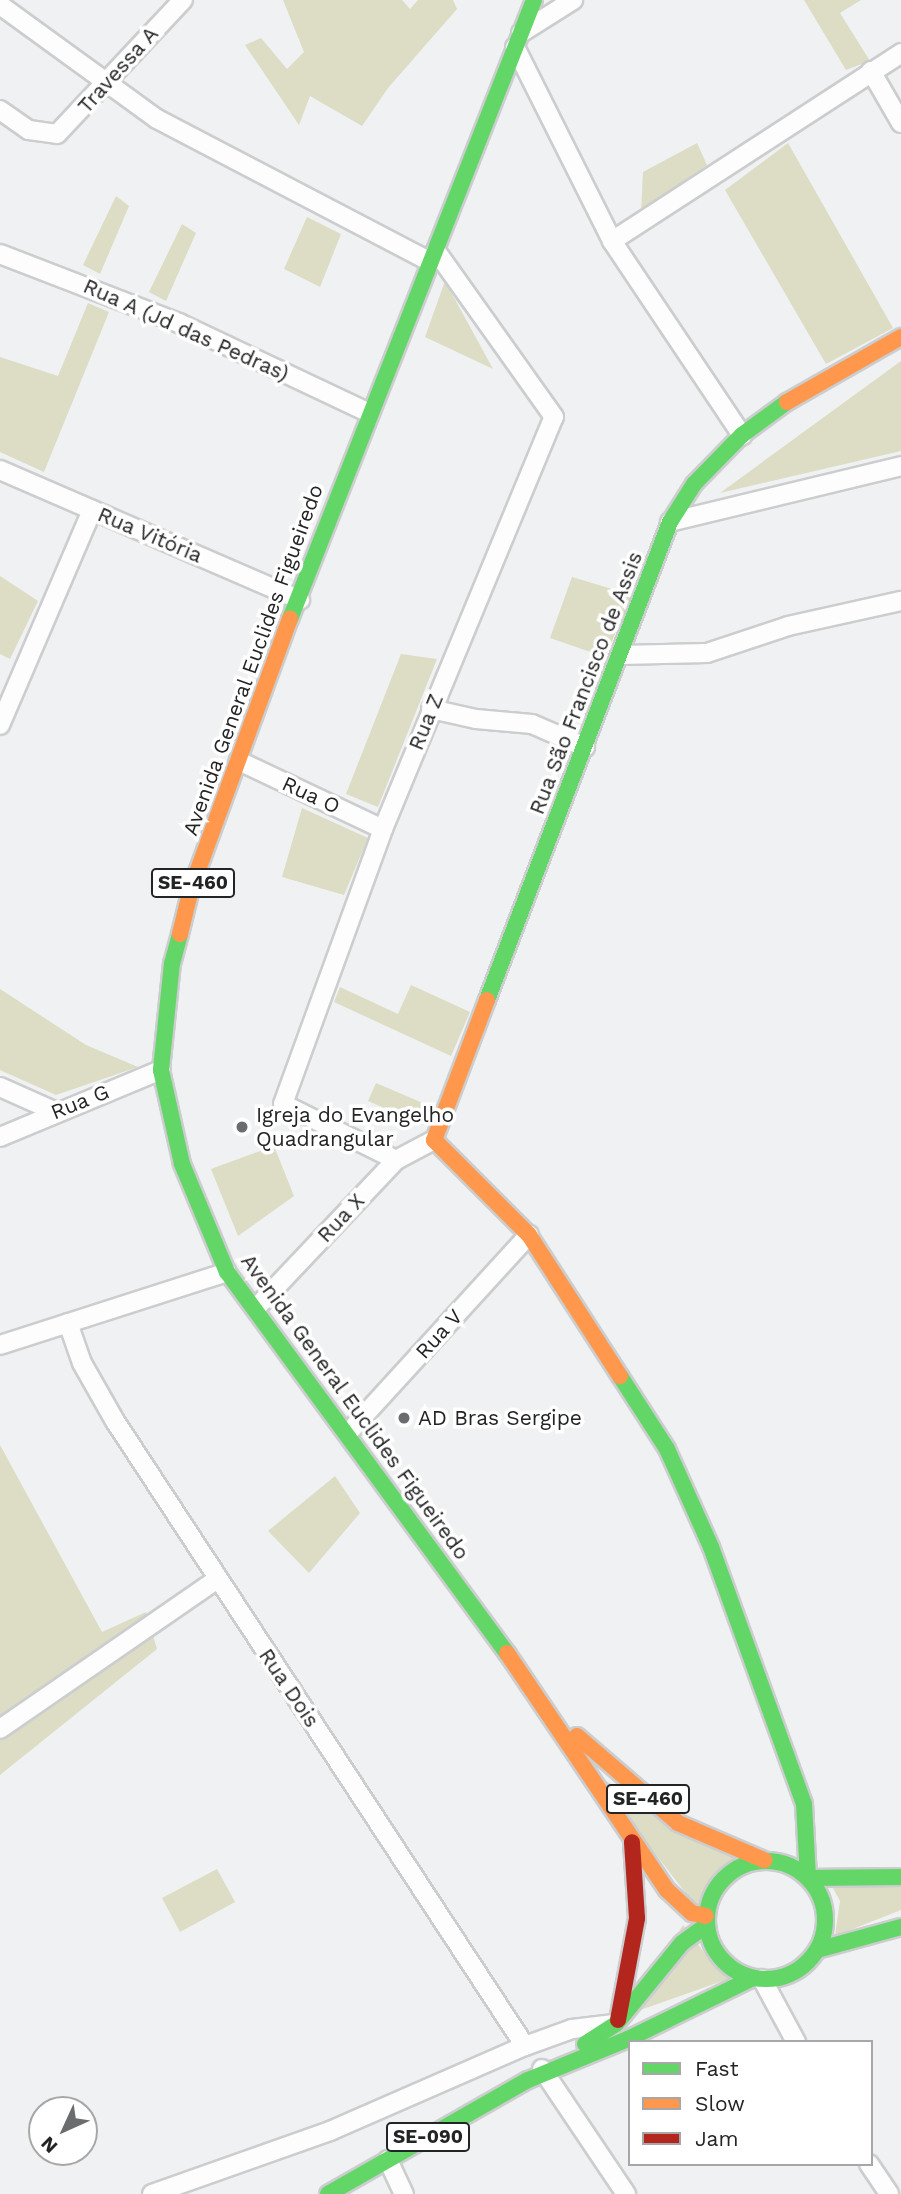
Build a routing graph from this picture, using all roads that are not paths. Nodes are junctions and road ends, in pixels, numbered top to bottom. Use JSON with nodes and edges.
{"nodes":[{"id":1,"x":183,"y":0,"type":"edge"},
{"id":2,"x":534,"y":0,"type":"edge"},
{"id":3,"x":573,"y":0,"type":"edge"},
{"id":4,"x":0,"y":5,"type":"edge"},
{"id":5,"x":518,"y":40,"type":"junction"},
{"id":6,"x":901,"y":52,"type":"edge"},
{"id":7,"x":871,"y":71,"type":"junction"},
{"id":8,"x":103,"y":85,"type":"junction"},
{"id":9,"x":0,"y":110,"type":"edge"},
{"id":10,"x":901,"y":123,"type":"edge"},
{"id":11,"x":612,"y":241,"type":"junction"},
{"id":12,"x":0,"y":254,"type":"edge"},
{"id":13,"x":433,"y":257,"type":"junction"},
{"id":14,"x":901,"y":337,"type":"edge"},
{"id":15,"x":369,"y":413,"type":"junction"},
{"id":16,"x":742,"y":435,"type":"junction"},
{"id":17,"x":901,"y":466,"type":"edge"},
{"id":18,"x":0,"y":470,"type":"edge"},
{"id":19,"x":92,"y":510,"type":"junction"},
{"id":20,"x":670,"y":522,"type":"junction"},
{"id":21,"x":300,"y":600,"type":"junction"},
{"id":22,"x":901,"y":601,"type":"edge"},
{"id":23,"x":620,"y":656,"type":"junction"},
{"id":24,"x":431,"y":709,"type":"junction"},
{"id":25,"x":0,"y":725,"type":"edge"},
{"id":26,"x":585,"y":747,"type":"junction"},
{"id":27,"x":239,"y":761,"type":"junction"},
{"id":28,"x":383,"y":829,"type":"junction"},
{"id":29,"x":161,"y":1070,"type":"junction"},
{"id":30,"x":0,"y":1087,"type":"edge"},
{"id":31,"x":54,"y":1111,"type":"junction"},
{"id":32,"x":0,"y":1136,"type":"edge"},
{"id":33,"x":434,"y":1140,"type":"junction"},
{"id":34,"x":396,"y":1160,"type":"junction"},
{"id":35,"x":529,"y":1235,"type":"junction"},
{"id":36,"x":227,"y":1272,"type":"junction"},
{"id":37,"x":257,"y":1307,"type":"junction"},
{"id":38,"x":68,"y":1323,"type":"junction"},
{"id":39,"x":0,"y":1345,"type":"edge"},
{"id":40,"x":349,"y":1432,"type":"junction"},
{"id":41,"x":216,"y":1580,"type":"junction"},
{"id":42,"x":549,"y":1710,"type":"junction"},
{"id":43,"x":0,"y":1730,"type":"edge"},
{"id":44,"x":631,"y":1839,"type":"junction"},
{"id":45,"x":764,"y":1860,"type":"junction"},
{"id":46,"x":901,"y":1877,"type":"edge"},
{"id":47,"x":808,"y":1878,"type":"junction"},
{"id":48,"x":707,"y":1921,"type":"junction"},
{"id":49,"x":901,"y":1927,"type":"edge"},
{"id":50,"x":817,"y":1950,"type":"junction"},
{"id":51,"x":758,"y":1978,"type":"junction"},
{"id":52,"x":617,"y":2022,"type":"junction"},
{"id":53,"x":795,"y":2040,"type":"edge"},
{"id":54,"x":524,"y":2046,"type":"junction"},
{"id":55,"x":538,"y":2075,"type":"junction"},
{"id":56,"x":388,"y":2160,"type":"junction"},
{"id":57,"x":870,"y":2166,"type":"edge"},
{"id":58,"x":152,"y":2194,"type":"edge"},
{"id":59,"x":328,"y":2194,"type":"edge"},
{"id":60,"x":404,"y":2194,"type":"edge"},
{"id":61,"x":626,"y":2194,"type":"edge"},
{"id":62,"x":889,"y":2194,"type":"edge"}],
"edges":[{"from":1,"to":8,"type":"street","name":"Travessa A"},
{"from":2,"to":5,"type":"main road","name":"Avenida General Euclides Figueiredo","number":"SE-460"},
{"from":3,"to":5,"type":"street"},
{"from":4,"to":8,"type":"street"},
{"from":5,"to":11,"type":"street"},
{"from":5,"to":13,"type":"main road","name":"Avenida General Euclides Figueiredo","number":"SE-460"},
{"from":6,"to":7,"type":"street"},
{"from":7,"to":10,"type":"street"},
{"from":7,"to":11,"type":"street"},
{"from":8,"to":9,"type":"street","name":"Travessa A"},
{"from":8,"to":13,"type":"street"},
{"from":11,"to":16,"type":"street"},
{"from":12,"to":15,"type":"street","name":"Rua A (Jd das Pedras)"},
{"from":13,"to":15,"type":"main road","name":"Avenida General Euclides Figueiredo","number":"SE-460"},
{"from":13,"to":24,"type":"street","name":"Rua Z"},
{"from":14,"to":16,"type":"main road","name":"Rua São Francisco de Assis"},
{"from":15,"to":21,"type":"main road","name":"Avenida General Euclides Figueiredo","number":"SE-460"},
{"from":16,"to":20,"type":"main road","name":"Rua São Francisco de Assis"},
{"from":17,"to":20,"type":"street"},
{"from":18,"to":19,"type":"street","name":"Rua Vitória"},
{"from":19,"to":21,"type":"street","name":"Rua Vitória"},
{"from":19,"to":25,"type":"street"},
{"from":20,"to":23,"type":"main road","name":"Rua São Francisco de Assis"},
{"from":21,"to":27,"type":"main road","name":"Avenida General Euclides Figueiredo","number":"SE-460"},
{"from":22,"to":23,"type":"street"},
{"from":23,"to":26,"type":"main road","name":"Rua São Francisco de Assis"},
{"from":24,"to":26,"type":"street"},
{"from":24,"to":28,"type":"street","name":"Rua Z"},
{"from":26,"to":33,"type":"main road","name":"Rua São Francisco de Assis"},
{"from":27,"to":28,"type":"street","name":"Rua O"},
{"from":27,"to":29,"type":"main road","name":"Avenida General Euclides Figueiredo","number":"SE-460"},
{"from":28,"to":34,"type":"street","name":"Rua Z"},
{"from":29,"to":31,"type":"street","name":"Rua G"},
{"from":29,"to":36,"type":"main road","name":"Avenida General Euclides Figueiredo","number":"SE-460"},
{"from":30,"to":31,"type":"street"},
{"from":31,"to":32,"type":"street","name":"Rua G"},
{"from":33,"to":34,"type":"street","name":"Rua X"},
{"from":33,"to":35,"type":"main road"},
{"from":34,"to":37,"type":"street","name":"Rua X"},
{"from":35,"to":40,"type":"street","name":"Rua V"},
{"from":35,"to":47,"type":"main road"},
{"from":36,"to":37,"type":"main road","name":"Avenida General Euclides Figueiredo","number":"SE-460"},
{"from":36,"to":38,"type":"street"},
{"from":37,"to":40,"type":"main road","name":"Avenida General Euclides Figueiredo","number":"SE-460"},
{"from":38,"to":39,"type":"street"},
{"from":38,"to":41,"type":"street","name":"Rua Dois"},
{"from":40,"to":42,"type":"main road","name":"Avenida General Euclides Figueiredo","number":"SE-460"},
{"from":41,"to":43,"type":"street"},
{"from":41,"to":54,"type":"street","name":"Rua Dois"},
{"from":42,"to":44,"type":"main road","name":"Avenida General Euclides Figueiredo","number":"SE-460"},
{"from":42,"to":45,"type":"main road","name":"Avenida General Euclides Figueiredo","number":"SE-460"},
{"from":44,"to":48,"type":"main road","name":"Avenida General Euclides Figueiredo","number":"SE-460"},
{"from":44,"to":52,"type":"main road"},
{"from":45,"to":47,"type":"main road"},
{"from":45,"to":48,"type":"main road"},
{"from":46,"to":47,"type":"main road"},
{"from":47,"to":50,"type":"main road"},
{"from":48,"to":51,"type":"main road"},
{"from":48,"to":52,"type":"main road","number":"SE-090"},
{"from":49,"to":50,"type":"main road"},
{"from":50,"to":51,"type":"main road"},
{"from":51,"to":53,"type":"street"},
{"from":51,"to":55,"type":"main road","number":"SE-090"},
{"from":52,"to":54,"type":"street"},
{"from":52,"to":55,"type":"main road","number":"SE-090"},
{"from":54,"to":58,"type":"street"},
{"from":55,"to":56,"type":"main road","number":"SE-090"},
{"from":55,"to":61,"type":"street"},
{"from":56,"to":59,"type":"main road","number":"SE-090"},
{"from":56,"to":60,"type":"street"},
{"from":57,"to":62,"type":"street"}]}
